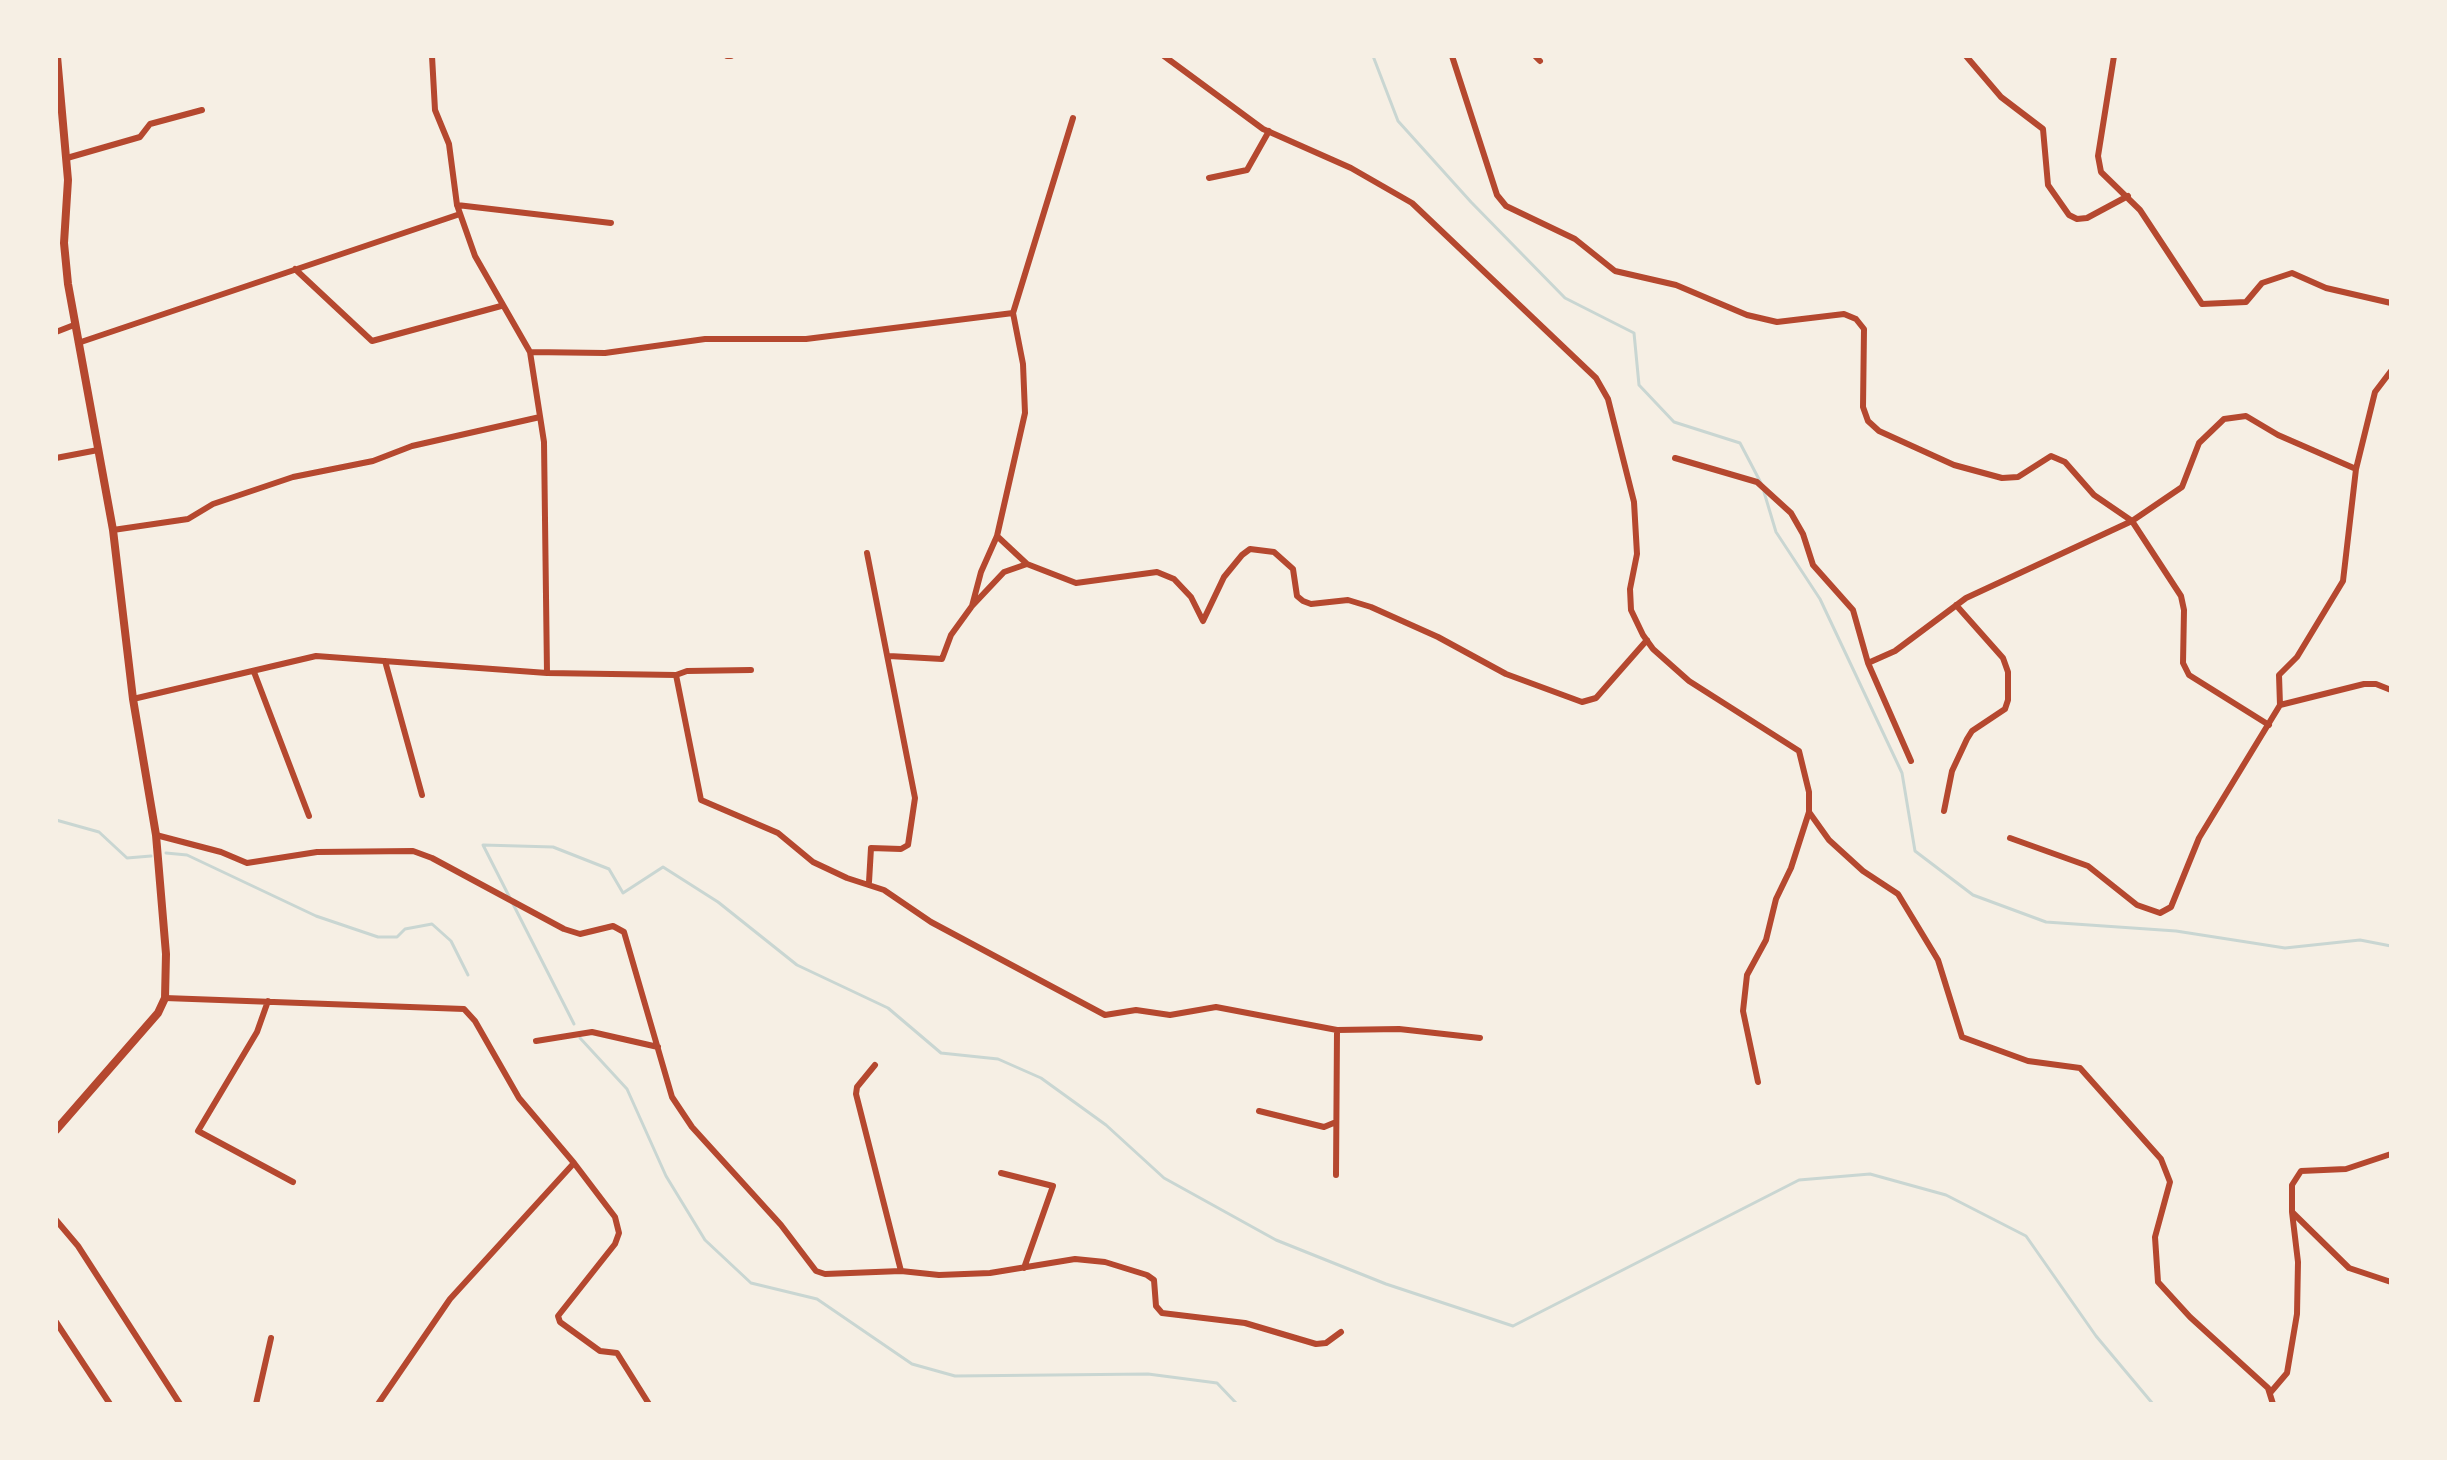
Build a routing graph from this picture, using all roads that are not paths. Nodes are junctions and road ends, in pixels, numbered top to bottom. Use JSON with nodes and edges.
{"nodes":[{"id":1,"x":57,"y":56,"type":"edge"},
{"id":2,"x":432,"y":56,"type":"edge"},
{"id":3,"x":1164,"y":56,"type":"edge"},
{"id":4,"x":1452,"y":56,"type":"edge"},
{"id":5,"x":1966,"y":56,"type":"edge"},
{"id":6,"x":2114,"y":56,"type":"edge"},
{"id":7,"x":202,"y":110,"type":"dead end"},
{"id":8,"x":1073,"y":118,"type":"dead end"},
{"id":9,"x":1269,"y":131,"type":"junction"},
{"id":10,"x":67,"y":158,"type":"junction"},
{"id":11,"x":1209,"y":178,"type":"dead end"},
{"id":12,"x":2128,"y":196,"type":"junction"},
{"id":13,"x":457,"y":205,"type":"junction"},
{"id":14,"x":460,"y":214,"type":"junction"},
{"id":15,"x":611,"y":223,"type":"dead end"},
{"id":16,"x":60,"y":242,"type":"edge"},
{"id":17,"x":295,"y":269,"type":"junction"},
{"id":18,"x":2391,"y":303,"type":"edge"},
{"id":19,"x":501,"y":306,"type":"junction"},
{"id":20,"x":1013,"y":313,"type":"junction"},
{"id":21,"x":74,"y":325,"type":"junction"},
{"id":22,"x":56,"y":332,"type":"edge"},
{"id":23,"x":78,"y":343,"type":"junction"},
{"id":24,"x":530,"y":352,"type":"junction"},
{"id":25,"x":2391,"y":371,"type":"edge"},
{"id":26,"x":540,"y":417,"type":"junction"},
{"id":27,"x":98,"y":450,"type":"junction"},
{"id":28,"x":56,"y":458,"type":"edge"},
{"id":29,"x":1675,"y":458,"type":"dead end"},
{"id":30,"x":2356,"y":469,"type":"junction"},
{"id":31,"x":2132,"y":521,"type":"junction"},
{"id":32,"x":113,"y":530,"type":"junction"},
{"id":33,"x":997,"y":536,"type":"junction"},
{"id":34,"x":867,"y":553,"type":"dead end"},
{"id":35,"x":1027,"y":564,"type":"junction"},
{"id":36,"x":1956,"y":605,"type":"junction"},
{"id":37,"x":972,"y":606,"type":"junction"},
{"id":38,"x":1647,"y":640,"type":"junction"},
{"id":39,"x":889,"y":656,"type":"junction"},
{"id":40,"x":385,"y":661,"type":"junction"},
{"id":41,"x":1868,"y":663,"type":"junction"},
{"id":42,"x":751,"y":670,"type":"dead end"},
{"id":43,"x":254,"y":672,"type":"junction"},
{"id":44,"x":547,"y":673,"type":"junction"},
{"id":45,"x":676,"y":675,"type":"junction"},
{"id":46,"x":2391,"y":690,"type":"edge"},
{"id":47,"x":133,"y":699,"type":"junction"},
{"id":48,"x":2280,"y":705,"type":"junction"},
{"id":49,"x":2269,"y":725,"type":"junction"},
{"id":50,"x":1911,"y":761,"type":"dead end"},
{"id":51,"x":422,"y":795,"type":"dead end"},
{"id":52,"x":1944,"y":811,"type":"dead end"},
{"id":53,"x":1809,"y":812,"type":"junction"},
{"id":54,"x":309,"y":816,"type":"dead end"},
{"id":55,"x":156,"y":835,"type":"junction"},
{"id":56,"x":2010,"y":838,"type":"dead end"},
{"id":57,"x":869,"y":882,"type":"junction"},
{"id":58,"x":165,"y":998,"type":"junction"},
{"id":59,"x":268,"y":1001,"type":"junction"},
{"id":60,"x":1337,"y":1030,"type":"junction"},
{"id":61,"x":1480,"y":1038,"type":"dead end"},
{"id":62,"x":536,"y":1041,"type":"dead end"},
{"id":63,"x":658,"y":1047,"type":"junction"},
{"id":64,"x":875,"y":1065,"type":"dead end"},
{"id":65,"x":1758,"y":1082,"type":"dead end"},
{"id":66,"x":1259,"y":1111,"type":"dead end"},
{"id":67,"x":1336,"y":1122,"type":"junction"},
{"id":68,"x":56,"y":1130,"type":"edge"},
{"id":69,"x":2391,"y":1154,"type":"edge"},
{"id":70,"x":574,"y":1163,"type":"junction"},
{"id":71,"x":1001,"y":1173,"type":"dead end"},
{"id":72,"x":1336,"y":1175,"type":"dead end"},
{"id":73,"x":293,"y":1182,"type":"dead end"},
{"id":74,"x":2292,"y":1212,"type":"junction"},
{"id":75,"x":56,"y":1220,"type":"edge"},
{"id":76,"x":1024,"y":1268,"type":"junction"},
{"id":77,"x":901,"y":1271,"type":"junction"},
{"id":78,"x":2391,"y":1282,"type":"edge"},
{"id":79,"x":56,"y":1322,"type":"edge"},
{"id":80,"x":1341,"y":1332,"type":"dead end"},
{"id":81,"x":271,"y":1338,"type":"dead end"},
{"id":82,"x":2270,"y":1393,"type":"junction"},
{"id":83,"x":110,"y":1404,"type":"edge"},
{"id":84,"x":180,"y":1404,"type":"edge"},
{"id":85,"x":256,"y":1404,"type":"edge"},
{"id":86,"x":378,"y":1404,"type":"edge"},
{"id":87,"x":649,"y":1404,"type":"edge"},
{"id":88,"x":2273,"y":1404,"type":"edge"}],
"edges":[{"from":1,"to":10,"type":"street"},
{"from":2,"to":13,"type":"street"},
{"from":3,"to":9,"type":"street"},
{"from":4,"to":31,"type":"street"},
{"from":5,"to":12,"type":"street"},
{"from":6,"to":12,"type":"street"},
{"from":7,"to":10,"type":"street"},
{"from":8,"to":20,"type":"street"},
{"from":9,"to":11,"type":"street"},
{"from":9,"to":38,"type":"street"},
{"from":10,"to":16,"type":"street"},
{"from":12,"to":18,"type":"street"},
{"from":13,"to":14,"type":"street"},
{"from":13,"to":15,"type":"street"},
{"from":14,"to":17,"type":"street"},
{"from":14,"to":19,"type":"street"},
{"from":16,"to":21,"type":"street"},
{"from":17,"to":19,"type":"street"},
{"from":17,"to":23,"type":"street"},
{"from":19,"to":24,"type":"street"},
{"from":20,"to":24,"type":"street"},
{"from":20,"to":33,"type":"street"},
{"from":21,"to":22,"type":"street"},
{"from":21,"to":23,"type":"street"},
{"from":23,"to":27,"type":"street"},
{"from":24,"to":26,"type":"street"},
{"from":25,"to":30,"type":"street"},
{"from":26,"to":32,"type":"street"},
{"from":26,"to":44,"type":"street"},
{"from":27,"to":28,"type":"street"},
{"from":27,"to":32,"type":"street"},
{"from":29,"to":41,"type":"street"},
{"from":30,"to":31,"type":"street"},
{"from":30,"to":48,"type":"street"},
{"from":31,"to":36,"type":"street"},
{"from":31,"to":49,"type":"street"},
{"from":32,"to":47,"type":"street"},
{"from":33,"to":35,"type":"street"},
{"from":33,"to":37,"type":"street"},
{"from":34,"to":39,"type":"street"},
{"from":35,"to":37,"type":"street"},
{"from":35,"to":38,"type":"street"},
{"from":36,"to":41,"type":"street"},
{"from":36,"to":52,"type":"street"},
{"from":37,"to":39,"type":"street"},
{"from":38,"to":53,"type":"street"},
{"from":39,"to":57,"type":"street"},
{"from":40,"to":43,"type":"street"},
{"from":40,"to":44,"type":"street"},
{"from":40,"to":51,"type":"street"},
{"from":41,"to":50,"type":"street"},
{"from":42,"to":45,"type":"street"},
{"from":43,"to":47,"type":"street"},
{"from":43,"to":54,"type":"street"},
{"from":44,"to":45,"type":"street"},
{"from":45,"to":57,"type":"street"},
{"from":46,"to":48,"type":"street"},
{"from":47,"to":55,"type":"street"},
{"from":48,"to":49,"type":"street"},
{"from":49,"to":56,"type":"street"},
{"from":53,"to":65,"type":"street"},
{"from":53,"to":82,"type":"street"},
{"from":55,"to":58,"type":"street"},
{"from":55,"to":63,"type":"street"},
{"from":57,"to":60,"type":"street"},
{"from":58,"to":59,"type":"street"},
{"from":58,"to":68,"type":"street"},
{"from":59,"to":70,"type":"street"},
{"from":59,"to":73,"type":"street"},
{"from":60,"to":61,"type":"street"},
{"from":60,"to":67,"type":"street"},
{"from":62,"to":63,"type":"street"},
{"from":63,"to":77,"type":"street"},
{"from":64,"to":77,"type":"street"},
{"from":66,"to":67,"type":"street"},
{"from":67,"to":72,"type":"street"},
{"from":69,"to":74,"type":"street"},
{"from":70,"to":86,"type":"street"},
{"from":70,"to":87,"type":"street"},
{"from":71,"to":76,"type":"street"},
{"from":74,"to":78,"type":"street"},
{"from":74,"to":82,"type":"street"},
{"from":75,"to":84,"type":"street"},
{"from":76,"to":77,"type":"street"},
{"from":76,"to":80,"type":"street"},
{"from":79,"to":83,"type":"street"},
{"from":81,"to":85,"type":"street"},
{"from":82,"to":88,"type":"street"}]}
